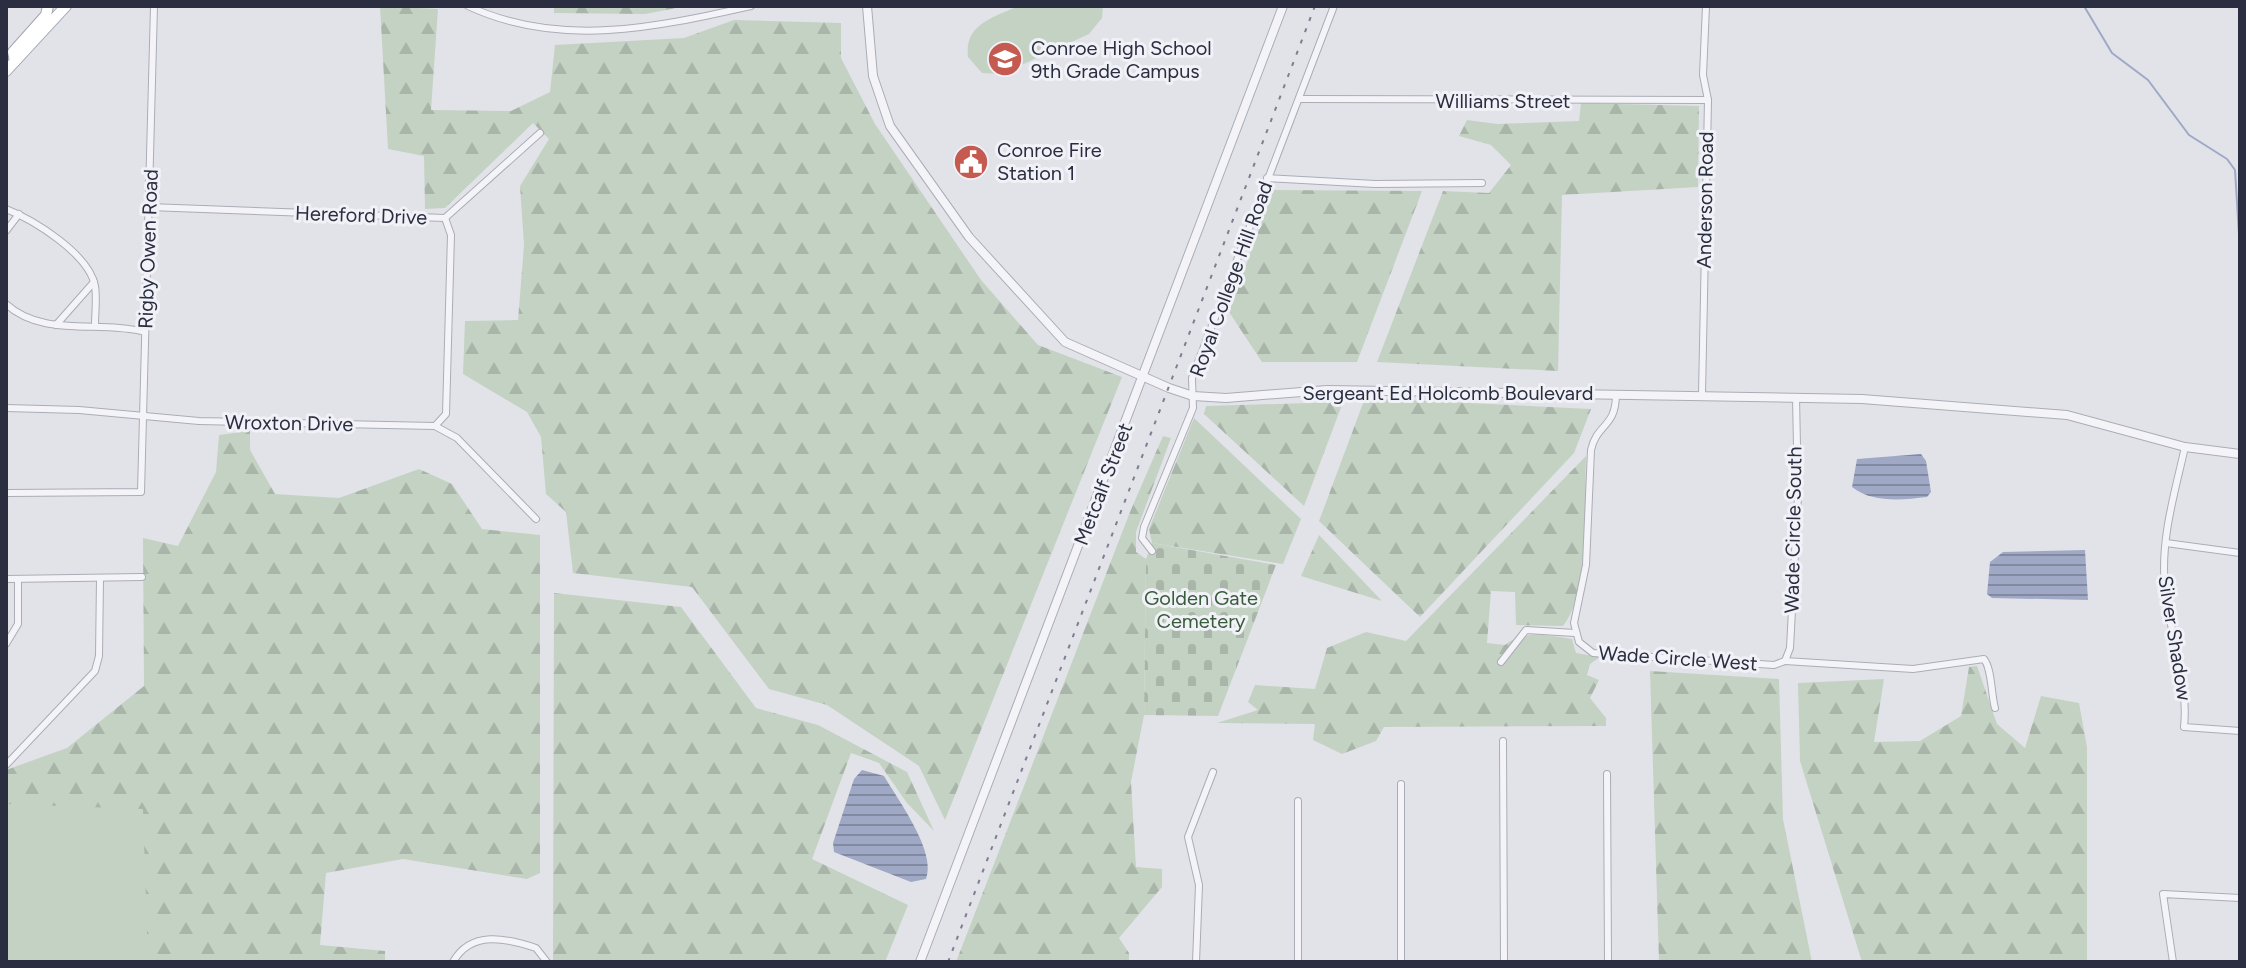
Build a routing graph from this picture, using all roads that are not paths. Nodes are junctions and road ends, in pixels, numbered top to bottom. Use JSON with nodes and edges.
{"nodes":[{"id":1,"x":48,"y":6,"type":"edge"},
{"id":2,"x":66,"y":6,"type":"edge"},
{"id":3,"x":154,"y":6,"type":"edge"},
{"id":4,"x":468,"y":6,"type":"edge"},
{"id":5,"x":751,"y":6,"type":"edge"},
{"id":6,"x":866,"y":6,"type":"edge"},
{"id":7,"x":1283,"y":6,"type":"edge"},
{"id":8,"x":1334,"y":6,"type":"edge"},
{"id":9,"x":1706,"y":6,"type":"edge"},
{"id":10,"x":6,"y":52,"type":"edge"},
{"id":11,"x":15,"y":61,"type":"junction"},
{"id":12,"x":6,"y":71,"type":"edge"},
{"id":13,"x":1299,"y":99,"type":"junction"},
{"id":14,"x":1708,"y":100,"type":"junction"},
{"id":15,"x":540,"y":133,"type":"dead end"},
{"id":16,"x":1267,"y":178,"type":"junction"},
{"id":17,"x":1482,"y":183,"type":"dead end"},
{"id":18,"x":149,"y":207,"type":"junction"},
{"id":19,"x":6,"y":209,"type":"edge"},
{"id":20,"x":19,"y":214,"type":"junction"},
{"id":21,"x":445,"y":218,"type":"junction"},
{"id":22,"x":6,"y":231,"type":"edge"},
{"id":23,"x":94,"y":282,"type":"junction"},
{"id":24,"x":6,"y":304,"type":"edge"},
{"id":25,"x":56,"y":325,"type":"junction"},
{"id":26,"x":95,"y":325,"type":"junction"},
{"id":27,"x":145,"y":332,"type":"junction"},
{"id":28,"x":1144,"y":377,"type":"junction"},
{"id":29,"x":1616,"y":394,"type":"junction"},
{"id":30,"x":1702,"y":394,"type":"junction"},
{"id":31,"x":1193,"y":396,"type":"junction"},
{"id":32,"x":1796,"y":397,"type":"junction"},
{"id":33,"x":6,"y":408,"type":"edge"},
{"id":34,"x":144,"y":418,"type":"junction"},
{"id":35,"x":435,"y":426,"type":"junction"},
{"id":36,"x":2185,"y":447,"type":"junction"},
{"id":37,"x":2240,"y":454,"type":"edge"},
{"id":38,"x":6,"y":493,"type":"edge"},
{"id":39,"x":536,"y":519,"type":"dead end"},
{"id":40,"x":2166,"y":543,"type":"junction"},
{"id":41,"x":1152,"y":551,"type":"dead end"},
{"id":42,"x":2240,"y":553,"type":"edge"},
{"id":43,"x":142,"y":577,"type":"dead end"},
{"id":44,"x":6,"y":579,"type":"edge"},
{"id":45,"x":18,"y":579,"type":"junction"},
{"id":46,"x":100,"y":579,"type":"junction"},
{"id":47,"x":1575,"y":633,"type":"junction"},
{"id":48,"x":6,"y":644,"type":"edge"},
{"id":49,"x":1785,"y":661,"type":"junction"},
{"id":50,"x":1501,"y":662,"type":"dead end"},
{"id":51,"x":1995,"y":708,"type":"dead end"},
{"id":52,"x":2240,"y":731,"type":"edge"},
{"id":53,"x":1503,"y":741,"type":"dead end"},
{"id":54,"x":6,"y":765,"type":"edge"},
{"id":55,"x":1213,"y":772,"type":"dead end"},
{"id":56,"x":1607,"y":774,"type":"dead end"},
{"id":57,"x":1401,"y":784,"type":"dead end"},
{"id":58,"x":1298,"y":801,"type":"dead end"},
{"id":59,"x":2240,"y":898,"type":"edge"},
{"id":60,"x":453,"y":962,"type":"edge"},
{"id":61,"x":547,"y":962,"type":"edge"},
{"id":62,"x":920,"y":962,"type":"edge"},
{"id":63,"x":1196,"y":962,"type":"edge"},
{"id":64,"x":1298,"y":962,"type":"edge"},
{"id":65,"x":1401,"y":962,"type":"edge"},
{"id":66,"x":1504,"y":962,"type":"edge"},
{"id":67,"x":1608,"y":962,"type":"edge"},
{"id":68,"x":2173,"y":962,"type":"edge"}],
"edges":[{"from":1,"to":10,"type":"main road"},
{"from":1,"to":11,"type":"main road"},
{"from":2,"to":11,"type":"main road"},
{"from":3,"to":18,"type":"street","name":"Rigby Owen Road"},
{"from":4,"to":5,"type":"street"},
{"from":6,"to":28,"type":"street","name":"Sergeant Ed Holcomb Boulevard"},
{"from":7,"to":28,"type":"street","name":"Metcalf Street"},
{"from":8,"to":13,"type":"street","name":"Royal College Hill Road"},
{"from":9,"to":14,"type":"street","name":"Anderson Road"},
{"from":11,"to":12,"type":"main road"},
{"from":13,"to":14,"type":"street","name":"Williams Street"},
{"from":13,"to":16,"type":"street","name":"Royal College Hill Road"},
{"from":14,"to":30,"type":"street","name":"Anderson Road"},
{"from":15,"to":21,"type":"street","name":"Hereford Drive"},
{"from":16,"to":17,"type":"street"},
{"from":16,"to":31,"type":"street","name":"Royal College Hill Road"},
{"from":18,"to":21,"type":"street","name":"Hereford Drive"},
{"from":18,"to":27,"type":"street","name":"Rigby Owen Road"},
{"from":19,"to":20,"type":"street"},
{"from":20,"to":22,"type":"street"},
{"from":20,"to":23,"type":"street"},
{"from":21,"to":35,"type":"street"},
{"from":23,"to":25,"type":"street"},
{"from":23,"to":26,"type":"street"},
{"from":24,"to":25,"type":"street"},
{"from":25,"to":26,"type":"street"},
{"from":26,"to":27,"type":"street"},
{"from":27,"to":34,"type":"street","name":"Rigby Owen Road"},
{"from":28,"to":31,"type":"street","name":"Sergeant Ed Holcomb Boulevard"},
{"from":28,"to":62,"type":"street","name":"Metcalf Street"},
{"from":29,"to":30,"type":"street","name":"Sergeant Ed Holcomb Boulevard"},
{"from":29,"to":31,"type":"street","name":"Sergeant Ed Holcomb Boulevard"},
{"from":29,"to":47,"type":"street"},
{"from":30,"to":32,"type":"street","name":"Sergeant Ed Holcomb Boulevard"},
{"from":31,"to":41,"type":"street","name":"Royal College Hill Road"},
{"from":32,"to":36,"type":"street","name":"Sergeant Ed Holcomb Boulevard"},
{"from":32,"to":49,"type":"street","name":"Wade Circle South"},
{"from":33,"to":34,"type":"street","name":"Wroxton Drive"},
{"from":34,"to":35,"type":"street","name":"Wroxton Drive"},
{"from":34,"to":38,"type":"street","name":"Rigby Owen Road"},
{"from":35,"to":39,"type":"street"},
{"from":36,"to":37,"type":"street","name":"Sergeant Ed Holcomb Boulevard"},
{"from":36,"to":40,"type":"street","name":"Silver Shadow"},
{"from":40,"to":42,"type":"street"},
{"from":40,"to":52,"type":"street","name":"Silver Shadow"},
{"from":43,"to":46,"type":"street"},
{"from":44,"to":45,"type":"street"},
{"from":45,"to":46,"type":"street"},
{"from":45,"to":48,"type":"street"},
{"from":46,"to":54,"type":"street"},
{"from":47,"to":49,"type":"street","name":"Wade Circle West"},
{"from":47,"to":50,"type":"street","name":"Wade Circle West"},
{"from":49,"to":51,"type":"street","name":"Wade Circle West"},
{"from":53,"to":66,"type":"street"},
{"from":55,"to":63,"type":"street"},
{"from":56,"to":67,"type":"street"},
{"from":57,"to":65,"type":"street"},
{"from":58,"to":64,"type":"street"},
{"from":59,"to":68,"type":"street"},
{"from":60,"to":61,"type":"street"}]}
